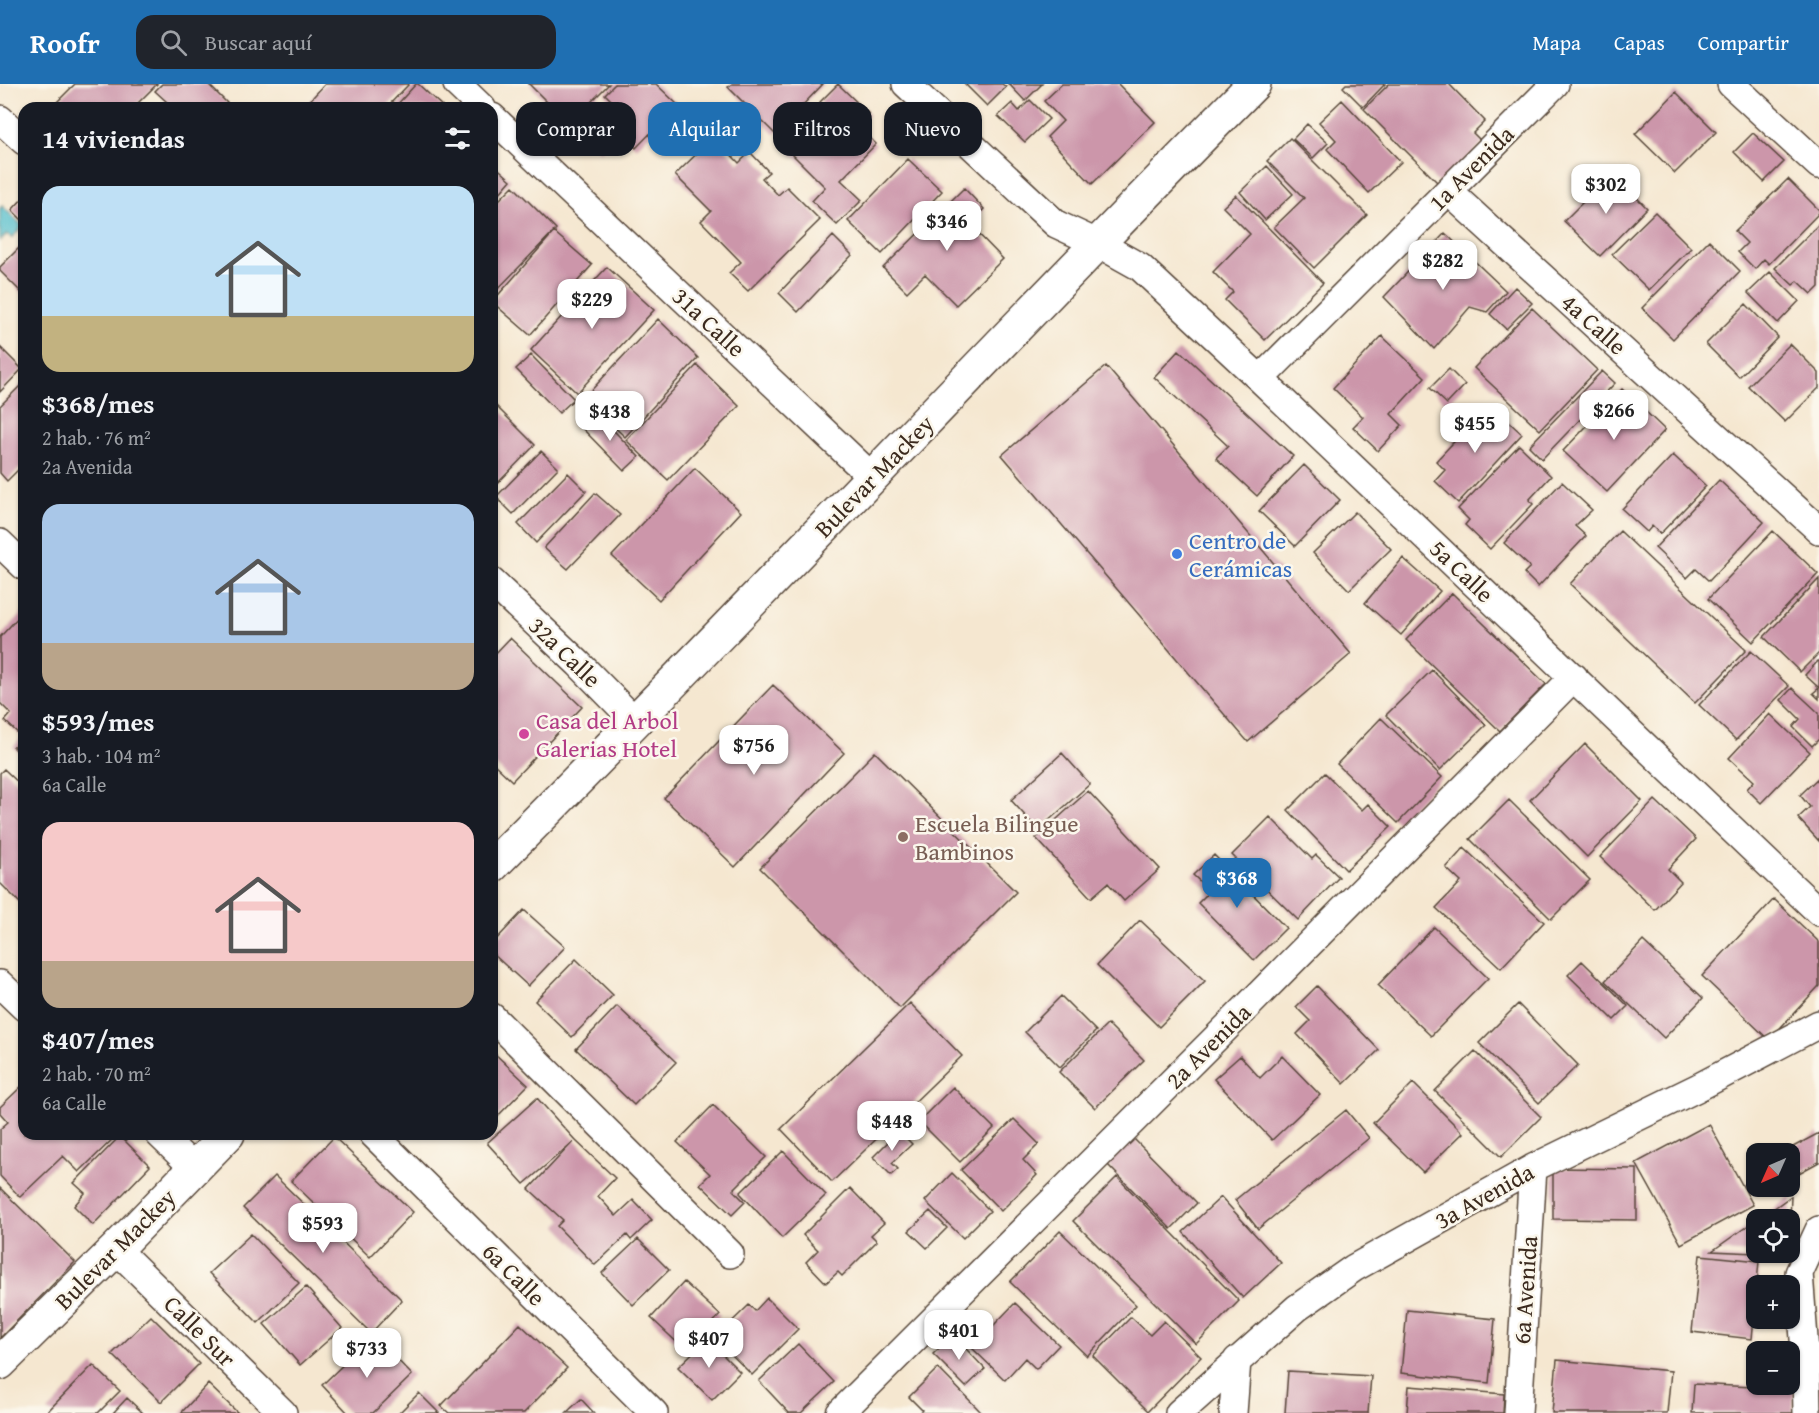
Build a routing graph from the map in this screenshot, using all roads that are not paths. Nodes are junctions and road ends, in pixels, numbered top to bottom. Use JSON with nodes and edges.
{"nodes":[{"id":1,"x":457,"y":84,"type":"edge"},
{"id":2,"x":906,"y":84,"type":"edge"},
{"id":3,"x":1254,"y":84,"type":"edge"},
{"id":4,"x":1555,"y":84,"type":"edge"},
{"id":5,"x":1731,"y":84,"type":"edge"},
{"id":6,"x":476,"y":102,"type":"edge"},
{"id":7,"x":0,"y":119,"type":"edge"},
{"id":8,"x":498,"y":123,"type":"edge"},
{"id":9,"x":18,"y":136,"type":"edge"},
{"id":10,"x":1819,"y":165,"type":"edge"},
{"id":11,"x":1448,"y":191,"type":"junction"},
{"id":12,"x":1097,"y":243,"type":"junction"},
{"id":13,"x":1260,"y":379,"type":"junction"},
{"id":14,"x":873,"y":478,"type":"junction"},
{"id":15,"x":1819,"y":530,"type":"edge"},
{"id":16,"x":0,"y":543,"type":"edge"},
{"id":17,"x":18,"y":560,"type":"edge"},
{"id":18,"x":498,"y":588,"type":"edge"},
{"id":19,"x":1574,"y":677,"type":"junction"},
{"id":20,"x":636,"y":722,"type":"junction"},
{"id":21,"x":498,"y":860,"type":"edge"},
{"id":22,"x":1819,"y":912,"type":"edge"},
{"id":23,"x":0,"y":984,"type":"edge"},
{"id":24,"x":18,"y":1001,"type":"edge"},
{"id":25,"x":498,"y":1023,"type":"edge"},
{"id":26,"x":1819,"y":1024,"type":"edge"},
{"id":27,"x":165,"y":1140,"type":"edge"},
{"id":28,"x":222,"y":1140,"type":"edge"},
{"id":29,"x":379,"y":1140,"type":"edge"},
{"id":30,"x":1533,"y":1168,"type":"junction"},
{"id":31,"x":195,"y":1169,"type":"junction"},
{"id":32,"x":1818,"y":1231,"type":"edge"},
{"id":33,"x":116,"y":1249,"type":"junction"},
{"id":34,"x":730,"y":1254,"type":"dead end"},
{"id":35,"x":1237,"y":1360,"type":"junction"},
{"id":36,"x":0,"y":1363,"type":"edge"},
{"id":37,"x":1813,"y":1366,"type":"edge"},
{"id":38,"x":284,"y":1413,"type":"edge"},
{"id":39,"x":654,"y":1413,"type":"edge"},
{"id":40,"x":840,"y":1413,"type":"edge"},
{"id":41,"x":1179,"y":1413,"type":"edge"},
{"id":42,"x":1233,"y":1413,"type":"edge"},
{"id":43,"x":1518,"y":1413,"type":"edge"},
{"id":44,"x":1807,"y":1413,"type":"edge"}],
"edges":[{"from":1,"to":6,"type":"street"},
{"from":2,"to":12,"type":"street","name":"5a Calle"},
{"from":3,"to":12,"type":"main road","name":"Bulevar Mackey"},
{"from":4,"to":11,"type":"street","name":"1a Avenida"},
{"from":5,"to":10,"type":"street"},
{"from":7,"to":9,"type":"street"},
{"from":8,"to":14,"type":"street","name":"31a Calle"},
{"from":11,"to":13,"type":"street","name":"1a Avenida"},
{"from":11,"to":15,"type":"street","name":"4a Calle"},
{"from":12,"to":13,"type":"street","name":"5a Calle"},
{"from":12,"to":14,"type":"main road","name":"Bulevar Mackey"},
{"from":13,"to":19,"type":"street","name":"5a Calle"},
{"from":14,"to":20,"type":"main road","name":"Bulevar Mackey"},
{"from":16,"to":17,"type":"street"},
{"from":18,"to":20,"type":"street","name":"32a Calle"},
{"from":19,"to":22,"type":"street","name":"5a Calle"},
{"from":19,"to":40,"type":"street","name":"2a Avenida"},
{"from":20,"to":21,"type":"main road","name":"Bulevar Mackey"},
{"from":23,"to":24,"type":"street"},
{"from":25,"to":34,"type":"street"},
{"from":26,"to":30,"type":"street","name":"3a Avenida"},
{"from":27,"to":31,"type":"street"},
{"from":28,"to":31,"type":"main road","name":"Bulevar Mackey"},
{"from":29,"to":39,"type":"street","name":"6a Calle"},
{"from":30,"to":35,"type":"street","name":"3a Avenida"},
{"from":30,"to":43,"type":"street","name":"6a Avenida"},
{"from":31,"to":33,"type":"main road","name":"Bulevar Mackey"},
{"from":32,"to":37,"type":"street"},
{"from":33,"to":36,"type":"main road","name":"Bulevar Mackey"},
{"from":33,"to":38,"type":"street","name":"Calle Sur"},
{"from":35,"to":41,"type":"street","name":"3a Avenida"},
{"from":35,"to":42,"type":"street"},
{"from":37,"to":44,"type":"street"}]}
